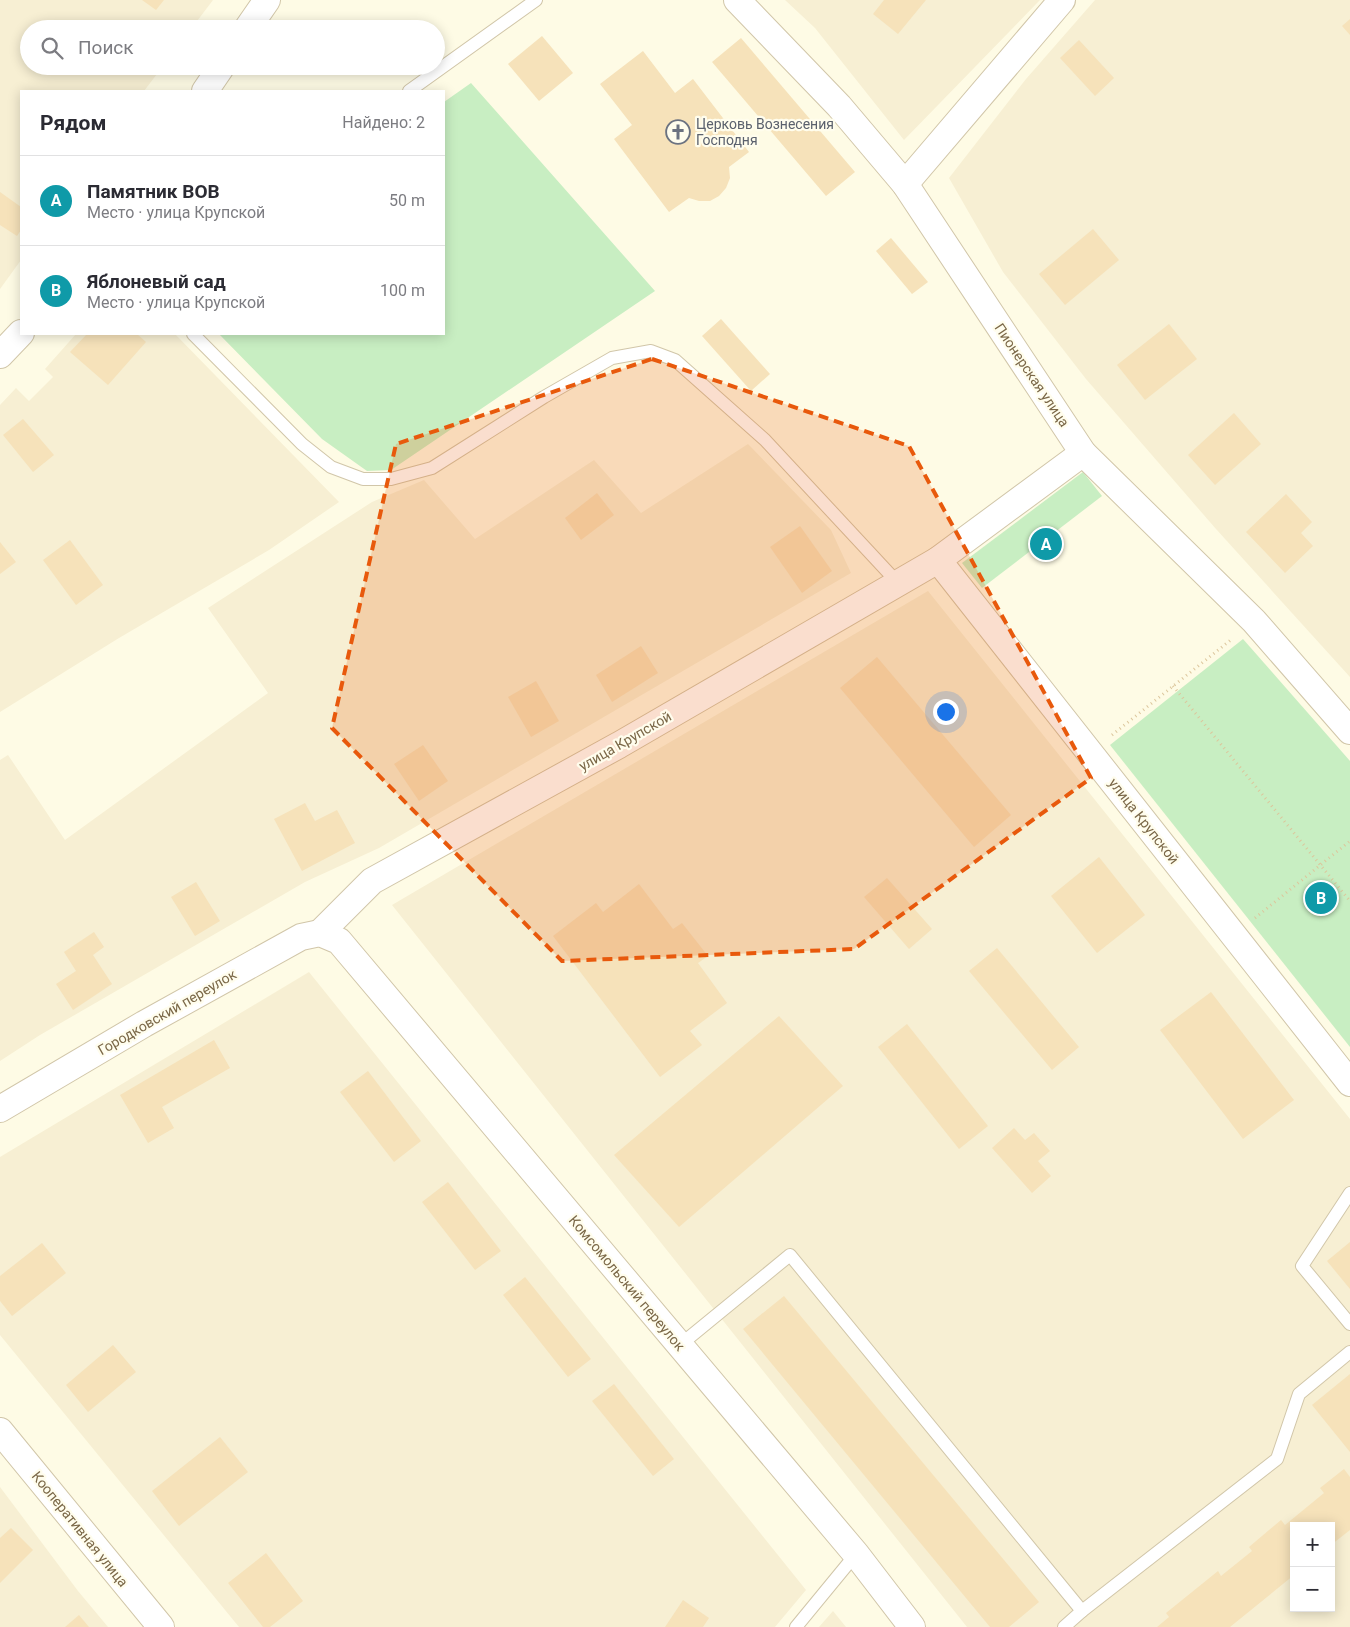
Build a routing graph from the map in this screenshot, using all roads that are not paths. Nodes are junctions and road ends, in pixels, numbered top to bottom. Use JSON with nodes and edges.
{"nodes":[{"id":1,"x":267,"y":0,"type":"edge"},
{"id":2,"x":536,"y":0,"type":"edge"},
{"id":3,"x":737,"y":0,"type":"edge"},
{"id":4,"x":1062,"y":0,"type":"edge"},
{"id":5,"x":253,"y":20,"type":"edge"},
{"id":6,"x":445,"y":65,"type":"edge"},
{"id":7,"x":216,"y":75,"type":"edge"},
{"id":8,"x":431,"y":75,"type":"edge"},
{"id":9,"x":206,"y":90,"type":"edge"},
{"id":10,"x":409,"y":90,"type":"edge"},
{"id":11,"x":905,"y":184,"type":"junction"},
{"id":12,"x":20,"y":334,"type":"edge"},
{"id":13,"x":194,"y":335,"type":"edge"},
{"id":14,"x":0,"y":355,"type":"edge"},
{"id":15,"x":1083,"y":453,"type":"junction"},
{"id":16,"x":938,"y":560,"type":"junction"},
{"id":17,"x":898,"y":583,"type":"junction"},
{"id":18,"x":1350,"y":730,"type":"edge"},
{"id":19,"x":330,"y":937,"type":"junction"},
{"id":20,"x":1350,"y":1083,"type":"edge"},
{"id":21,"x":0,"y":1109,"type":"edge"},
{"id":22,"x":1350,"y":1193,"type":"edge"},
{"id":23,"x":1350,"y":1324,"type":"edge"},
{"id":24,"x":680,"y":1345,"type":"junction"},
{"id":25,"x":1350,"y":1352,"type":"edge"},
{"id":26,"x":0,"y":1431,"type":"edge"},
{"id":27,"x":856,"y":1554,"type":"junction"},
{"id":28,"x":1082,"y":1611,"type":"junction"},
{"id":29,"x":161,"y":1627,"type":"edge"},
{"id":30,"x":796,"y":1627,"type":"edge"},
{"id":31,"x":912,"y":1627,"type":"edge"},
{"id":32,"x":1064,"y":1627,"type":"edge"}],
"edges":[{"from":1,"to":5,"type":"street"},
{"from":2,"to":6,"type":"lane"},
{"from":3,"to":11,"type":"street","name":"Пионерская улица"},
{"from":4,"to":11,"type":"street"},
{"from":7,"to":9,"type":"street"},
{"from":8,"to":10,"type":"lane"},
{"from":11,"to":15,"type":"street","name":"Пионерская улица"},
{"from":12,"to":14,"type":"street"},
{"from":13,"to":17,"type":"lane"},
{"from":15,"to":16,"type":"street","name":"улица Крупской"},
{"from":15,"to":18,"type":"street","name":"Пионерская улица"},
{"from":16,"to":17,"type":"street","name":"улица Крупской"},
{"from":16,"to":20,"type":"street","name":"улица Крупской"},
{"from":17,"to":19,"type":"street","name":"улица Крупской"},
{"from":19,"to":21,"type":"street","name":"Городковский переулок"},
{"from":19,"to":24,"type":"street","name":"Комсомольский переулок"},
{"from":22,"to":23,"type":"lane"},
{"from":24,"to":27,"type":"street","name":"Комсомольский переулок"},
{"from":24,"to":28,"type":"lane"},
{"from":25,"to":28,"type":"lane"},
{"from":26,"to":29,"type":"street","name":"Кооперативная улица"},
{"from":27,"to":30,"type":"lane"},
{"from":27,"to":31,"type":"street","name":"Комсомольский переулок"},
{"from":28,"to":32,"type":"lane"}]}
